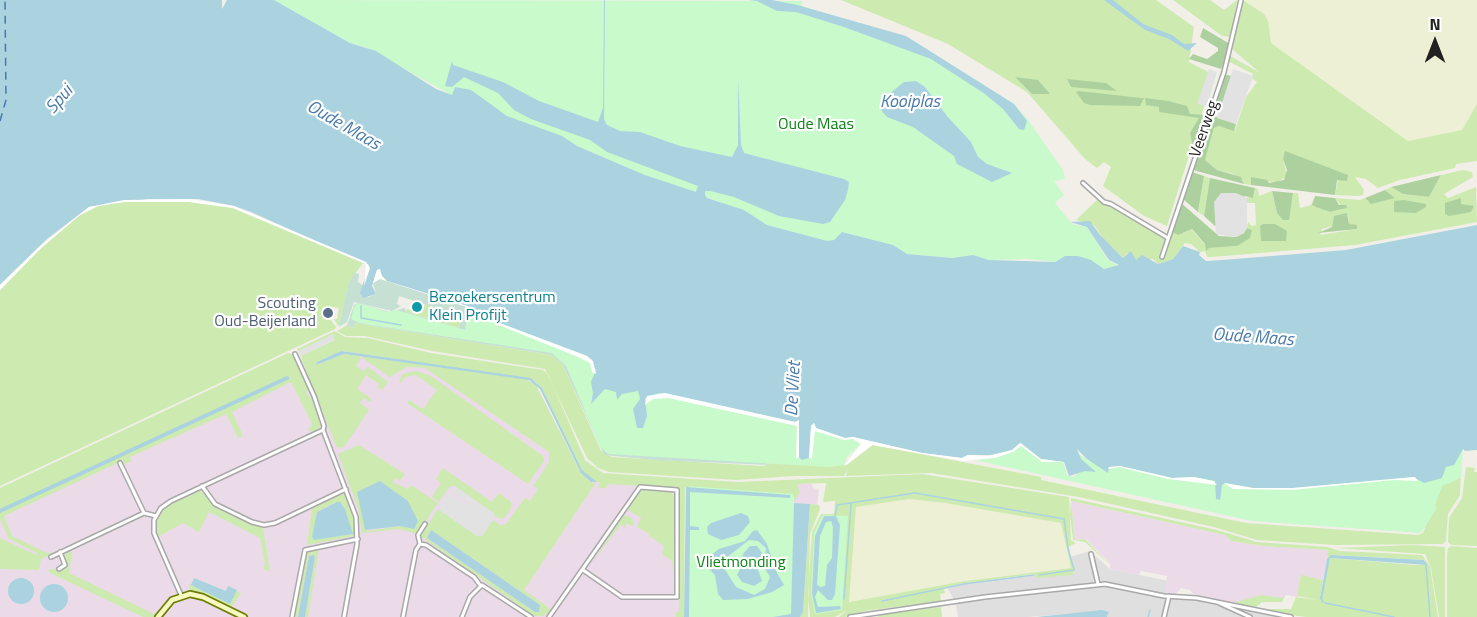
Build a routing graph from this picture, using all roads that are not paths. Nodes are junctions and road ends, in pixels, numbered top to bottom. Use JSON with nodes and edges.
{"nodes":[{"id":1,"x":1241,"y":0,"type":"edge"},
{"id":2,"x":1083,"y":183,"type":"dead end"},
{"id":3,"x":1168,"y":238,"type":"junction"},
{"id":4,"x":1162,"y":257,"type":"dead end"},
{"id":5,"x":295,"y":354,"type":"dead end"},
{"id":6,"x":323,"y":430,"type":"junction"},
{"id":7,"x":120,"y":462,"type":"dead end"},
{"id":8,"x":202,"y":486,"type":"junction"},
{"id":9,"x":346,"y":489,"type":"junction"},
{"id":10,"x":144,"y":513,"type":"junction"},
{"id":11,"x":156,"y":516,"type":"junction"},
{"id":12,"x":425,"y":525,"type":"dead end"},
{"id":13,"x":358,"y":539,"type":"junction"},
{"id":14,"x":420,"y":544,"type":"junction"},
{"id":15,"x":60,"y":552,"type":"junction"},
{"id":16,"x":1091,"y":554,"type":"dead end"},
{"id":17,"x":51,"y":557,"type":"dead end"},
{"id":18,"x":59,"y":569,"type":"dead end"},
{"id":19,"x":583,"y":570,"type":"junction"},
{"id":20,"x":1098,"y":584,"type":"junction"},
{"id":21,"x":480,"y":585,"type":"junction"},
{"id":22,"x":181,"y":595,"type":"junction"},
{"id":23,"x":1168,"y":596,"type":"junction"},
{"id":24,"x":1218,"y":602,"type":"junction"},
{"id":25,"x":1261,"y":612,"type":"junction"},
{"id":26,"x":158,"y":617,"type":"edge"},
{"id":27,"x":244,"y":617,"type":"edge"},
{"id":28,"x":292,"y":617,"type":"edge"},
{"id":29,"x":344,"y":617,"type":"edge"},
{"id":30,"x":403,"y":617,"type":"edge"},
{"id":31,"x":462,"y":617,"type":"edge"},
{"id":32,"x":531,"y":617,"type":"edge"},
{"id":33,"x":549,"y":617,"type":"edge"},
{"id":34,"x":850,"y":617,"type":"edge"},
{"id":35,"x":1164,"y":617,"type":"edge"},
{"id":36,"x":1250,"y":617,"type":"edge"},
{"id":37,"x":1270,"y":617,"type":"edge"},
{"id":38,"x":1291,"y":617,"type":"edge"}],
"edges":[{"from":1,"to":3,"type":"street","name":"Veerweg"},
{"from":2,"to":3,"type":"street"},
{"from":3,"to":4,"type":"street","name":"Veerweg"},
{"from":5,"to":6,"type":"street"},
{"from":6,"to":8,"type":"street"},
{"from":6,"to":9,"type":"street"},
{"from":7,"to":10,"type":"street"},
{"from":8,"to":9,"type":"street"},
{"from":8,"to":11,"type":"street"},
{"from":9,"to":13,"type":"street"},
{"from":10,"to":11,"type":"street"},
{"from":10,"to":15,"type":"street"},
{"from":11,"to":22,"type":"street"},
{"from":12,"to":14,"type":"street"},
{"from":13,"to":28,"type":"street"},
{"from":13,"to":29,"type":"street"},
{"from":14,"to":21,"type":"street"},
{"from":14,"to":30,"type":"street"},
{"from":15,"to":17,"type":"street"},
{"from":15,"to":18,"type":"street"},
{"from":16,"to":20,"type":"street"},
{"from":19,"to":19,"type":"street"},
{"from":19,"to":33,"type":"street"},
{"from":20,"to":23,"type":"street"},
{"from":20,"to":34,"type":"street"},
{"from":21,"to":31,"type":"street"},
{"from":21,"to":32,"type":"street"},
{"from":22,"to":26,"type":"street"},
{"from":22,"to":27,"type":"street"},
{"from":23,"to":24,"type":"street"},
{"from":23,"to":35,"type":"street"},
{"from":24,"to":25,"type":"street"},
{"from":24,"to":36,"type":"street"},
{"from":25,"to":37,"type":"street"},
{"from":25,"to":38,"type":"street"}]}
